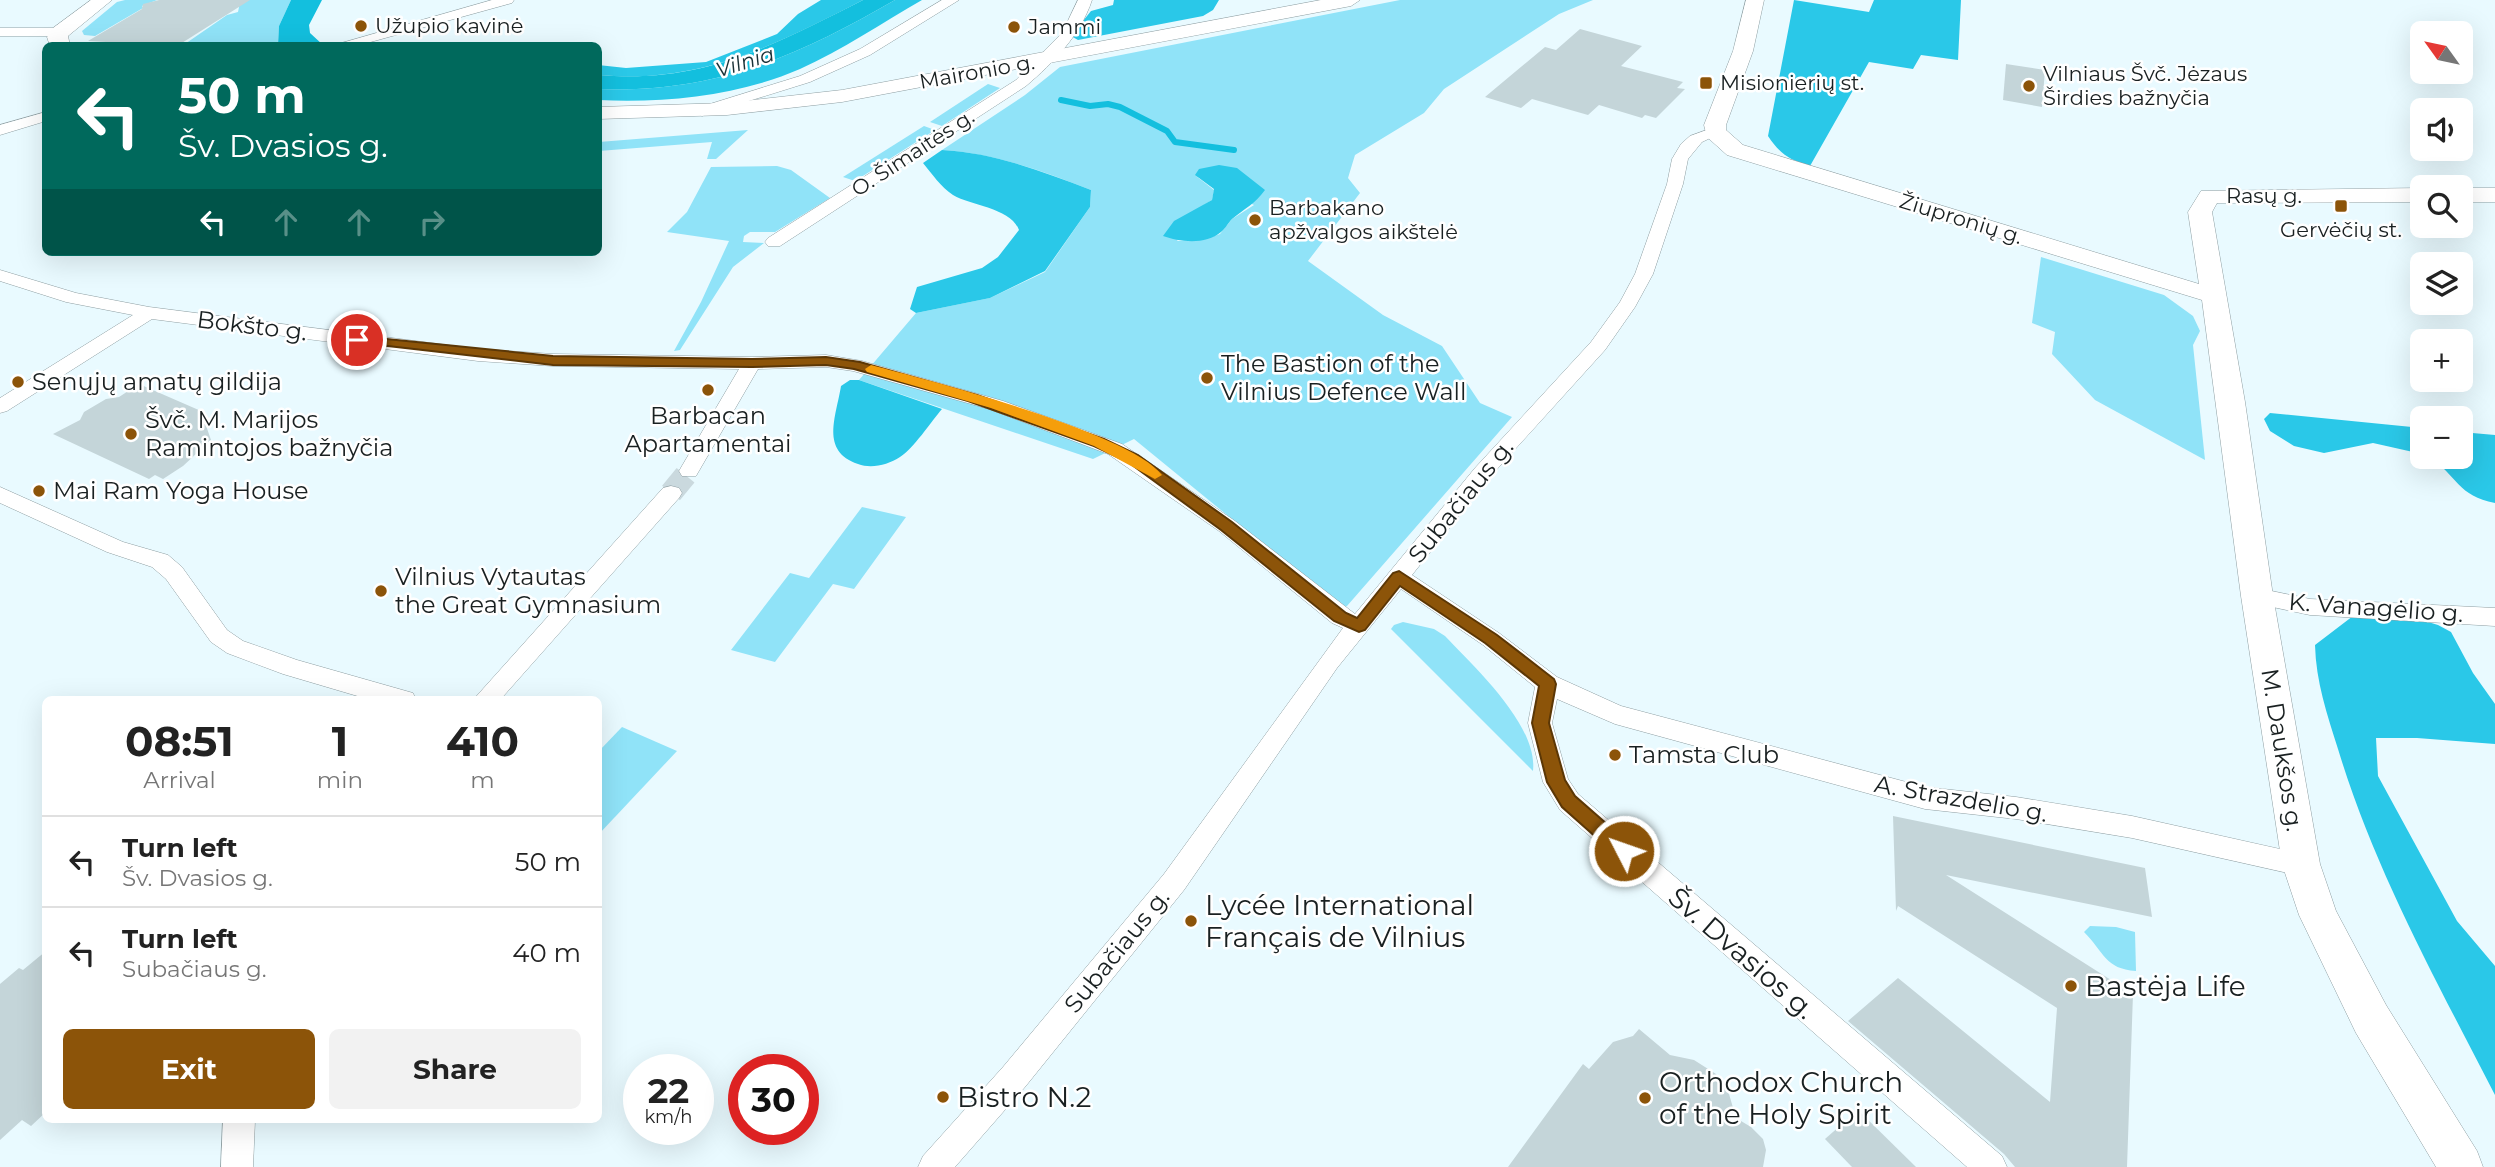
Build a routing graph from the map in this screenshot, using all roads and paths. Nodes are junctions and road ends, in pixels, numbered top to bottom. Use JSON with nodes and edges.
{"nodes":[{"id":1,"x":103,"y":0,"type":"edge"},
{"id":2,"x":507,"y":0,"type":"edge"},
{"id":3,"x":952,"y":0,"type":"edge"},
{"id":4,"x":1085,"y":0,"type":"edge"},
{"id":5,"x":1352,"y":0,"type":"edge"},
{"id":6,"x":1755,"y":0,"type":"edge"},
{"id":7,"x":0,"y":32,"type":"edge"},
{"id":8,"x":60,"y":39,"type":"edge"},
{"id":9,"x":349,"y":42,"type":"edge"},
{"id":10,"x":865,"y":52,"type":"junction"},
{"id":11,"x":1049,"y":59,"type":"junction"},
{"id":12,"x":805,"y":79,"type":"junction"},
{"id":13,"x":826,"y":98,"type":"junction"},
{"id":14,"x":792,"y":103,"type":"junction"},
{"id":15,"x":702,"y":111,"type":"junction"},
{"id":16,"x":602,"y":113,"type":"edge"},
{"id":17,"x":42,"y":117,"type":"edge"},
{"id":18,"x":0,"y":130,"type":"edge"},
{"id":19,"x":1715,"y":132,"type":"junction"},
{"id":20,"x":2410,"y":195,"type":"edge"},
{"id":21,"x":2473,"y":195,"type":"edge"},
{"id":22,"x":2495,"y":195,"type":"edge"},
{"id":23,"x":774,"y":242,"type":"dead end"},
{"id":24,"x":0,"y":275,"type":"edge"},
{"id":25,"x":2214,"y":296,"type":"junction"},
{"id":26,"x":149,"y":313,"type":"junction"},
{"id":27,"x":752,"y":363,"type":"junction"},
{"id":28,"x":0,"y":407,"type":"edge"},
{"id":29,"x":690,"y":471,"type":"tunnel mouth"},
{"id":30,"x":671,"y":493,"type":"tunnel mouth"},
{"id":31,"x":0,"y":494,"type":"edge"},
{"id":32,"x":1399,"y":577,"type":"junction"},
{"id":33,"x":2257,"y":596,"type":"junction"},
{"id":34,"x":2495,"y":617,"type":"edge"},
{"id":35,"x":1359,"y":626,"type":"junction"},
{"id":36,"x":1548,"y":684,"type":"junction"},
{"id":37,"x":390,"y":696,"type":"edge"},
{"id":38,"x":489,"y":696,"type":"edge"},
{"id":39,"x":2301,"y":864,"type":"junction"},
{"id":40,"x":239,"y":1123,"type":"edge"},
{"id":41,"x":237,"y":1167,"type":"edge"},
{"id":42,"x":934,"y":1167,"type":"edge"},
{"id":43,"x":1991,"y":1167,"type":"edge"},
{"id":44,"x":2461,"y":1167,"type":"edge"}],
"edges":[{"from":1,"to":8,"type":"main road"},
{"from":2,"to":9,"type":"street"},
{"from":3,"to":10,"type":"street"},
{"from":4,"to":11,"type":"street","name":"O. Šimaitės g."},
{"from":5,"to":11,"type":"main road","name":"Maironio g."},
{"from":6,"to":19,"type":"main road"},
{"from":7,"to":8,"type":"street"},
{"from":10,"to":12,"type":"street"},
{"from":10,"to":13,"type":"street"},
{"from":11,"to":13,"type":"main road","name":"Maironio g."},
{"from":11,"to":23,"type":"street","name":"O. Šimaitės g."},
{"from":12,"to":14,"type":"street"},
{"from":12,"to":15,"type":"street"},
{"from":13,"to":14,"type":"main road","name":"Maironio g."},
{"from":14,"to":15,"type":"main road","name":"Maironio g."},
{"from":15,"to":16,"type":"main road","name":"Maironio g."},
{"from":17,"to":18,"type":"street"},
{"from":19,"to":25,"type":"main road","name":"Žiupronių g."},
{"from":19,"to":32,"type":"street","name":"Subačiaus g."},
{"from":20,"to":25,"type":"main road","name":"Rasų g."},
{"from":21,"to":22,"type":"main road"},
{"from":24,"to":26,"type":"street","name":"Bokšto g."},
{"from":25,"to":33,"type":"main road","name":"M. Daukšos g."},
{"from":26,"to":27,"type":"street","name":"Bokšto g."},
{"from":26,"to":28,"type":"street"},
{"from":27,"to":29,"type":"street"},
{"from":27,"to":35,"type":"street","name":"Bokšto g."},
{"from":30,"to":38,"type":"street"},
{"from":31,"to":37,"type":"street"},
{"from":32,"to":35,"type":"street","name":"Subačiaus g."},
{"from":32,"to":36,"type":"street"},
{"from":33,"to":34,"type":"street","name":"K. Vanagėlio g."},
{"from":33,"to":39,"type":"main road","name":"M. Daukšos g."},
{"from":35,"to":42,"type":"street","name":"Subačiaus g."},
{"from":36,"to":39,"type":"street","name":"A. Strazdelio g."},
{"from":36,"to":43,"type":"street","name":"Šv. Dvasios g."},
{"from":39,"to":44,"type":"main road","name":"M. Daukšos g."},
{"from":40,"to":41,"type":"street"}]}
